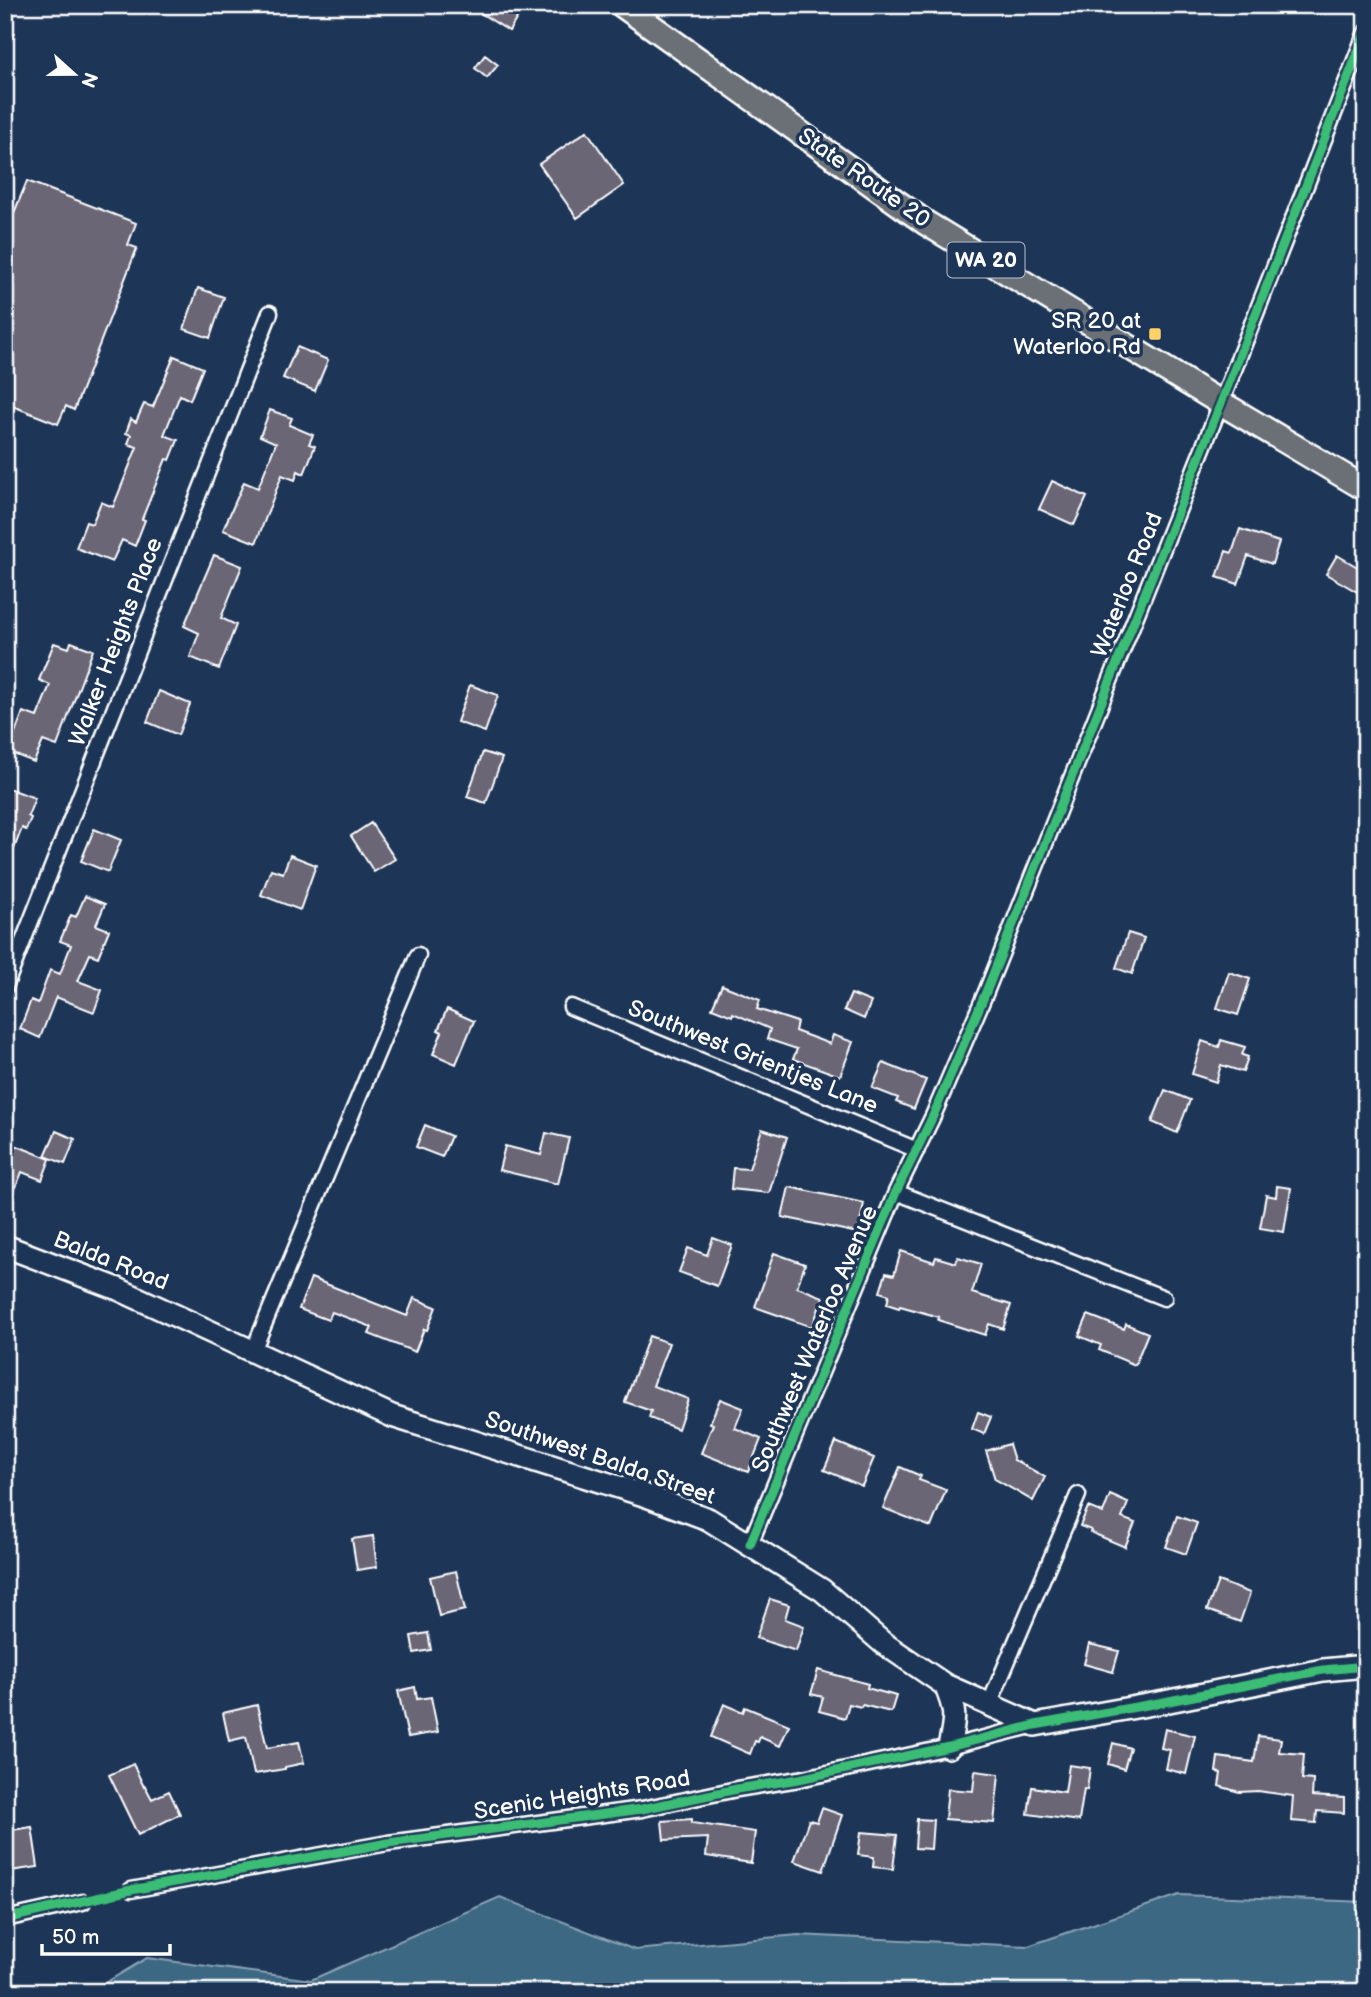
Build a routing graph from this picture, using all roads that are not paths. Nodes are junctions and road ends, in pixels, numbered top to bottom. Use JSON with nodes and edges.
{"nodes":[{"id":1,"x":622,"y":5,"type":"edge"},
{"id":2,"x":1366,"y":32,"type":"edge"},
{"id":3,"x":270,"y":313,"type":"dead end"},
{"id":4,"x":1221,"y":403,"type":"junction"},
{"id":5,"x":1366,"y":489,"type":"edge"},
{"id":6,"x":418,"y":955,"type":"dead end"},
{"id":7,"x":5,"y":987,"type":"edge"},
{"id":8,"x":571,"y":1007,"type":"dead end"},
{"id":9,"x":917,"y":1150,"type":"junction"},
{"id":10,"x":896,"y":1192,"type":"junction"},
{"id":11,"x":5,"y":1246,"type":"edge"},
{"id":12,"x":1164,"y":1298,"type":"dead end"},
{"id":13,"x":196,"y":1326,"type":"joint"},
{"id":14,"x":253,"y":1350,"type":"junction"},
{"id":15,"x":1078,"y":1496,"type":"dead end"},
{"id":16,"x":750,"y":1545,"type":"junction"},
{"id":17,"x":1366,"y":1666,"type":"edge"},
{"id":18,"x":945,"y":1685,"type":"junction"},
{"id":19,"x":989,"y":1705,"type":"junction"},
{"id":20,"x":1035,"y":1725,"type":"junction"},
{"id":21,"x":949,"y":1747,"type":"junction"},
{"id":22,"x":131,"y":1890,"type":"dead end"},
{"id":23,"x":83,"y":1902,"type":"dead end"},
{"id":24,"x":5,"y":1920,"type":"edge"}],
"edges":[{"from":1,"to":4,"type":"main road","name":"State Route 20","number":"WA 20"},
{"from":2,"to":4,"type":"street","name":"Waterloo Road"},
{"from":3,"to":7,"type":"street","name":"Walker Heights Place"},
{"from":4,"to":5,"type":"main road","name":"State Route 20","number":"WA 20"},
{"from":4,"to":9,"type":"street","name":"Waterloo Road"},
{"from":6,"to":14,"type":"street"},
{"from":8,"to":9,"type":"street","name":"Southwest Grientjes Lane"},
{"from":9,"to":10,"type":"street","name":"Southwest Waterloo Avenue"},
{"from":10,"to":12,"type":"street"},
{"from":10,"to":16,"type":"street","name":"Southwest Waterloo Avenue"},
{"from":11,"to":13,"type":"street","name":"Balda Road"},
{"from":13,"to":14,"type":"street","name":"Southwest Balda Street"},
{"from":14,"to":16,"type":"street","name":"Southwest Balda Street"},
{"from":15,"to":19,"type":"street"},
{"from":16,"to":18,"type":"street","name":"Southwest Balda Street"},
{"from":17,"to":20,"type":"street"},
{"from":18,"to":19,"type":"street","name":"Southwest Balda Street"},
{"from":18,"to":21,"type":"street"},
{"from":19,"to":20,"type":"street","name":"Southwest Balda Street"},
{"from":20,"to":21,"type":"street","name":"Scenic Heights Road"},
{"from":21,"to":22,"type":"street","name":"Scenic Heights Road"},
{"from":23,"to":24,"type":"street"}]}
